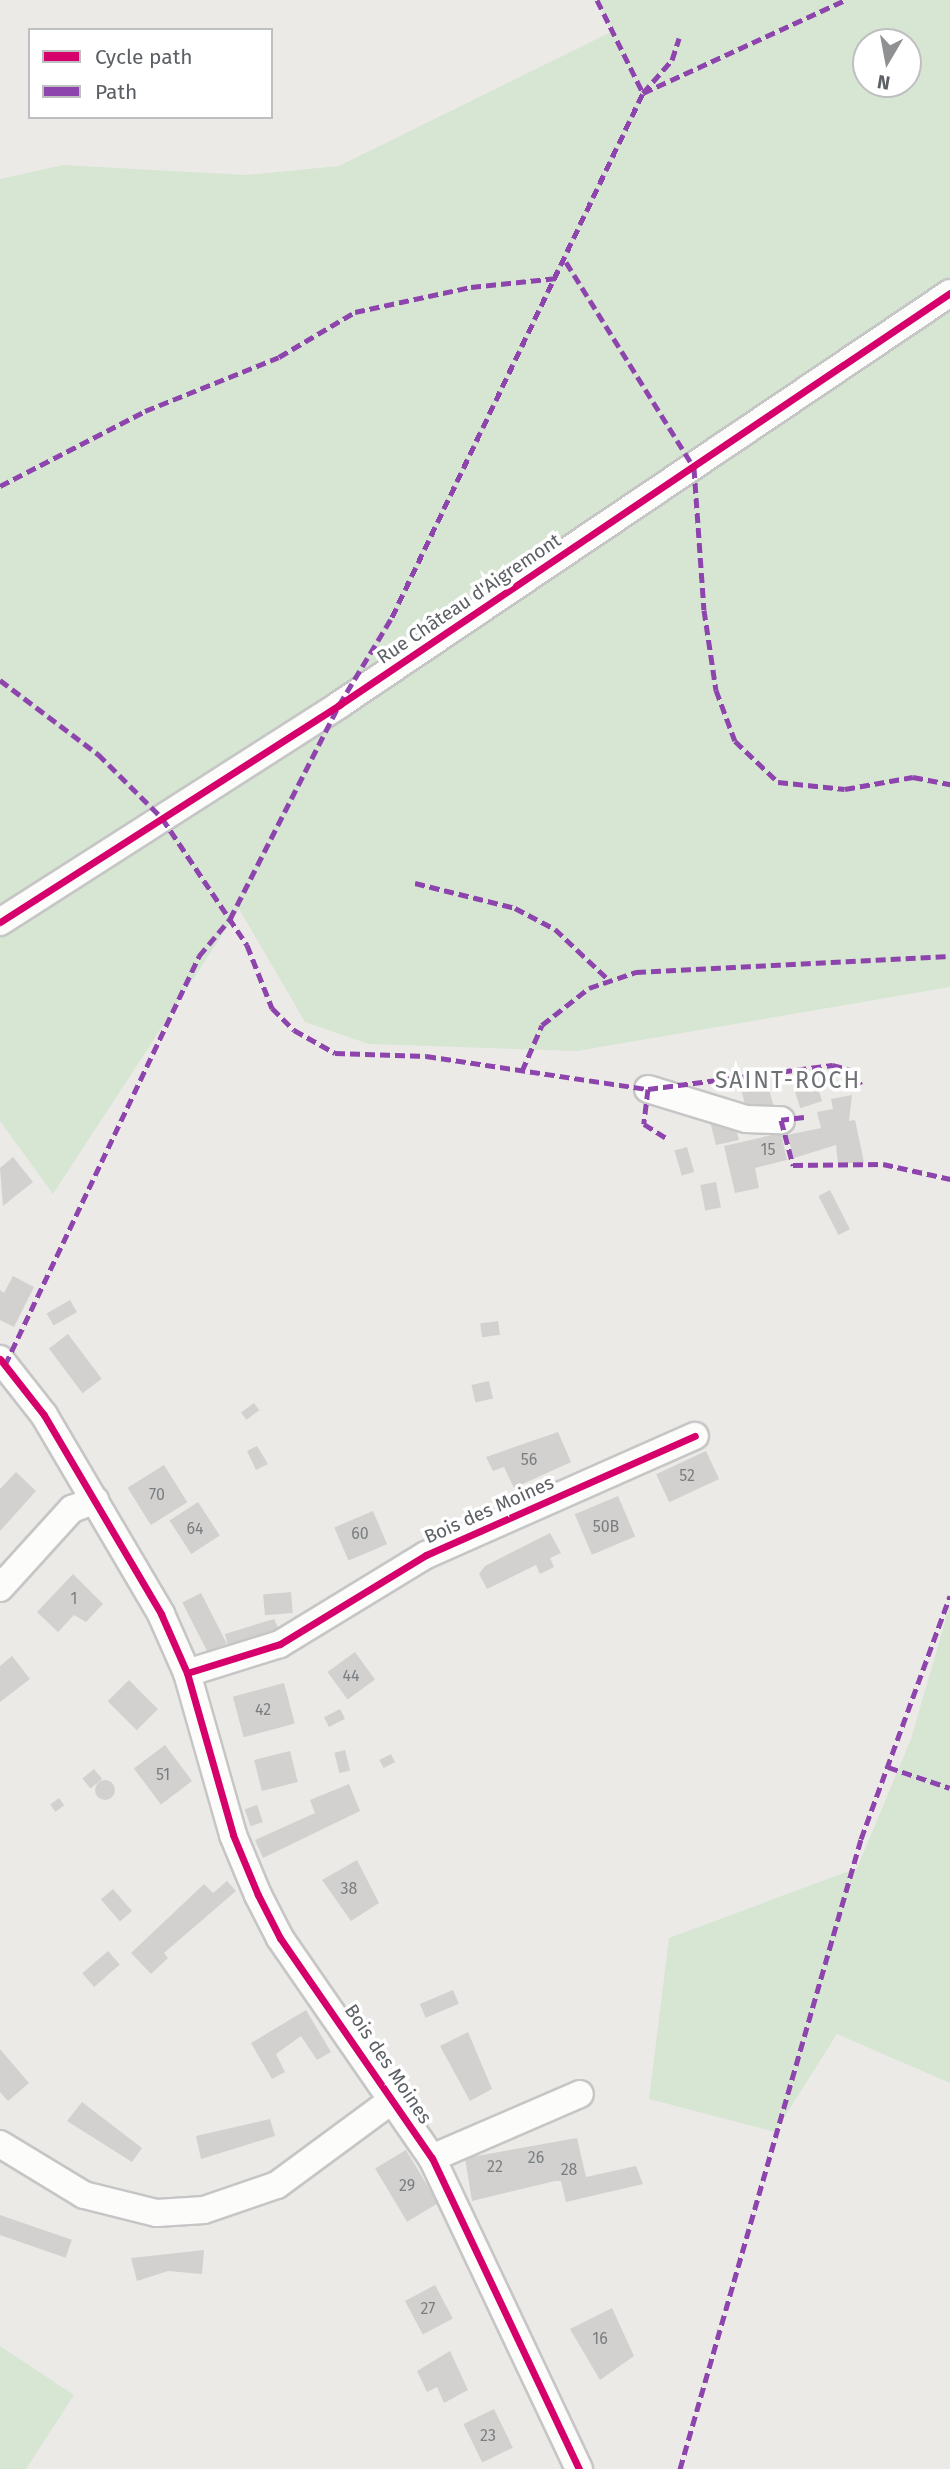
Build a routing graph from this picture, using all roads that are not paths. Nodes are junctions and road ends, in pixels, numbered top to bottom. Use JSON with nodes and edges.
{"nodes":[{"id":1,"x":950,"y":293,"type":"edge"},
{"id":2,"x":0,"y":922,"type":"edge"},
{"id":3,"x":648,"y":1089,"type":"dead end"},
{"id":4,"x":781,"y":1120,"type":"dead end"},
{"id":5,"x":2,"y":1364,"type":"edge"},
{"id":6,"x":695,"y":1436,"type":"dead end"},
{"id":7,"x":95,"y":1500,"type":"junction"},
{"id":8,"x":0,"y":1588,"type":"edge"},
{"id":9,"x":187,"y":1673,"type":"junction"},
{"id":10,"x":580,"y":2094,"type":"dead end"},
{"id":11,"x":395,"y":2098,"type":"junction"},
{"id":12,"x":0,"y":2144,"type":"edge"},
{"id":13,"x":432,"y":2158,"type":"junction"},
{"id":14,"x":579,"y":2469,"type":"edge"}],
"edges":[{"from":1,"to":2,"type":"street","name":"Rue Château d'Aigremont"},
{"from":3,"to":4,"type":"street"},
{"from":5,"to":7,"type":"street","name":"Bois des Moines"},
{"from":6,"to":9,"type":"street","name":"Bois des Moines"},
{"from":7,"to":8,"type":"street"},
{"from":7,"to":9,"type":"street","name":"Bois des Moines"},
{"from":9,"to":11,"type":"street","name":"Bois des Moines"},
{"from":10,"to":13,"type":"street"},
{"from":11,"to":12,"type":"street"},
{"from":11,"to":13,"type":"street","name":"Bois des Moines"},
{"from":13,"to":14,"type":"street","name":"Bois des Moines"}]}
